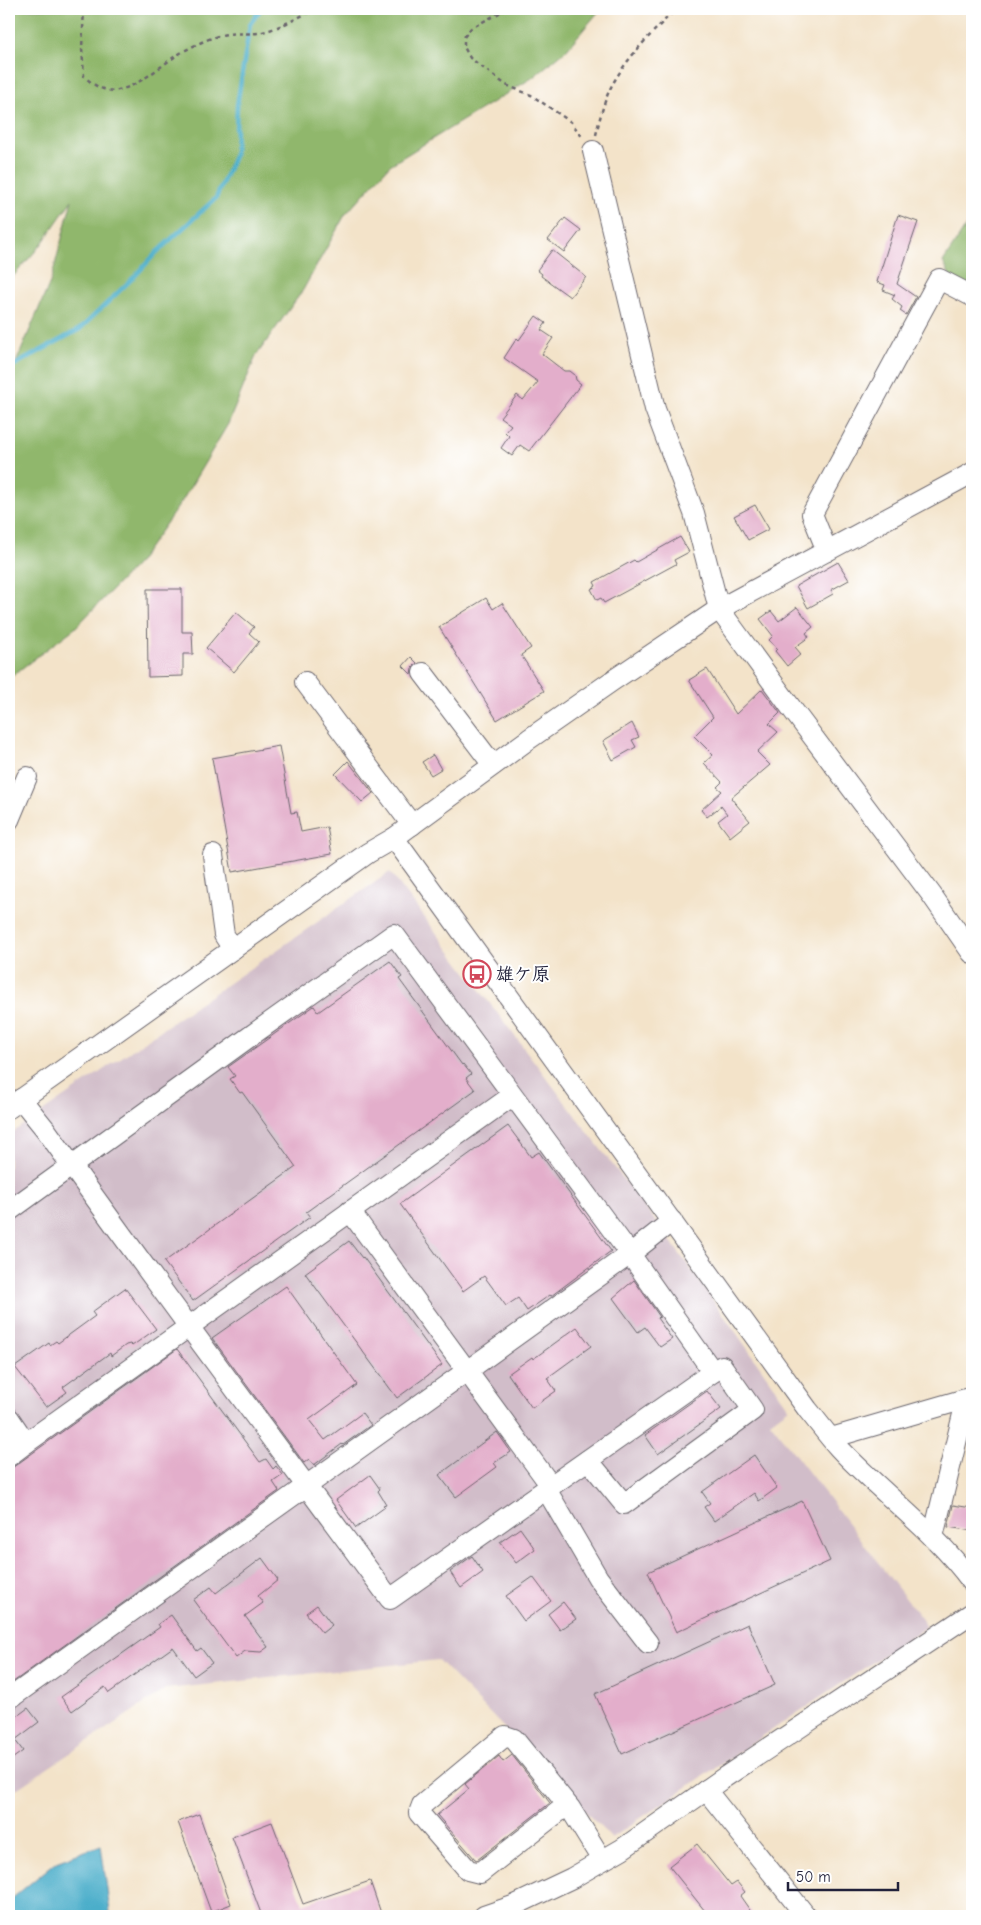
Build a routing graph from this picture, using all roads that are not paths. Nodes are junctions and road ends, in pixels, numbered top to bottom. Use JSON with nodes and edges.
{"nodes":[{"id":1,"x":593,"y":151,"type":"road end"},
{"id":2,"x":972,"y":296,"type":"edge"},
{"id":3,"x":972,"y":473,"type":"edge"},
{"id":4,"x":827,"y":551,"type":"junction"},
{"id":5,"x":719,"y":609,"type":"junction"},
{"id":6,"x":423,"y":673,"type":"dead end"},
{"id":7,"x":305,"y":682,"type":"dead end"},
{"id":8,"x":493,"y":765,"type":"junction"},
{"id":9,"x":27,"y":777,"type":"dead end"},
{"id":10,"x":9,"y":820,"type":"edge"},
{"id":11,"x":412,"y":824,"type":"junction"},
{"id":12,"x":394,"y":838,"type":"junction"},
{"id":13,"x":213,"y":855,"type":"dead end"},
{"id":14,"x":233,"y":949,"type":"junction"},
{"id":15,"x":972,"y":953,"type":"edge"},
{"id":16,"x":512,"y":1096,"type":"junction"},
{"id":17,"x":15,"y":1103,"type":"edge"},
{"id":18,"x":72,"y":1166,"type":"junction"},
{"id":19,"x":350,"y":1211,"type":"junction"},
{"id":20,"x":9,"y":1212,"type":"edge"},
{"id":21,"x":672,"y":1221,"type":"junction"},
{"id":22,"x":638,"y":1248,"type":"junction"},
{"id":23,"x":189,"y":1327,"type":"junction"},
{"id":24,"x":468,"y":1370,"type":"junction"},
{"id":25,"x":713,"y":1372,"type":"junction"},
{"id":26,"x":972,"y":1396,"type":"edge"},
{"id":27,"x":9,"y":1418,"type":"edge"},
{"id":28,"x":830,"y":1438,"type":"junction"},
{"id":29,"x":26,"y":1443,"type":"junction"},
{"id":30,"x":9,"y":1456,"type":"edge"},
{"id":31,"x":588,"y":1460,"type":"junction"},
{"id":32,"x":306,"y":1486,"type":"junction"},
{"id":33,"x":549,"y":1488,"type":"junction"},
{"id":34,"x":933,"y":1537,"type":"junction"},
{"id":35,"x":972,"y":1582,"type":"edge"},
{"id":36,"x":972,"y":1612,"type":"edge"},
{"id":37,"x":648,"y":1644,"type":"dead end"},
{"id":38,"x":9,"y":1700,"type":"edge"},
{"id":39,"x":706,"y":1790,"type":"junction"},
{"id":40,"x":567,"y":1805,"type":"junction"},
{"id":41,"x":602,"y":1860,"type":"junction"},
{"id":42,"x":484,"y":1916,"type":"edge"},
{"id":43,"x":806,"y":1916,"type":"edge"}],
"edges":[{"from":1,"to":5,"type":"street"},
{"from":2,"to":4,"type":"street"},
{"from":3,"to":4,"type":"street"},
{"from":4,"to":5,"type":"street"},
{"from":5,"to":8,"type":"street"},
{"from":5,"to":15,"type":"street"},
{"from":6,"to":8,"type":"street"},
{"from":7,"to":11,"type":"street"},
{"from":8,"to":11,"type":"street"},
{"from":9,"to":10,"type":"street"},
{"from":11,"to":12,"type":"street"},
{"from":12,"to":14,"type":"street"},
{"from":12,"to":21,"type":"street"},
{"from":13,"to":14,"type":"street"},
{"from":14,"to":17,"type":"street"},
{"from":16,"to":18,"type":"street"},
{"from":16,"to":19,"type":"street"},
{"from":16,"to":22,"type":"street"},
{"from":17,"to":18,"type":"street"},
{"from":18,"to":20,"type":"street"},
{"from":18,"to":23,"type":"street"},
{"from":19,"to":23,"type":"street"},
{"from":19,"to":24,"type":"street"},
{"from":21,"to":22,"type":"street"},
{"from":21,"to":28,"type":"street"},
{"from":22,"to":24,"type":"street"},
{"from":22,"to":25,"type":"street"},
{"from":23,"to":29,"type":"street"},
{"from":23,"to":32,"type":"street"},
{"from":24,"to":32,"type":"street"},
{"from":24,"to":33,"type":"street"},
{"from":25,"to":31,"type":"street"},
{"from":25,"to":31,"type":"street"},
{"from":26,"to":28,"type":"street"},
{"from":26,"to":34,"type":"street"},
{"from":27,"to":29,"type":"street"},
{"from":28,"to":34,"type":"street"},
{"from":29,"to":30,"type":"street"},
{"from":31,"to":33,"type":"street"},
{"from":32,"to":33,"type":"street"},
{"from":32,"to":38,"type":"street"},
{"from":33,"to":37,"type":"street"},
{"from":34,"to":35,"type":"street"},
{"from":36,"to":39,"type":"street"},
{"from":39,"to":41,"type":"street"},
{"from":39,"to":43,"type":"street"},
{"from":40,"to":40,"type":"street"},
{"from":40,"to":41,"type":"street"},
{"from":41,"to":42,"type":"street"}]}
